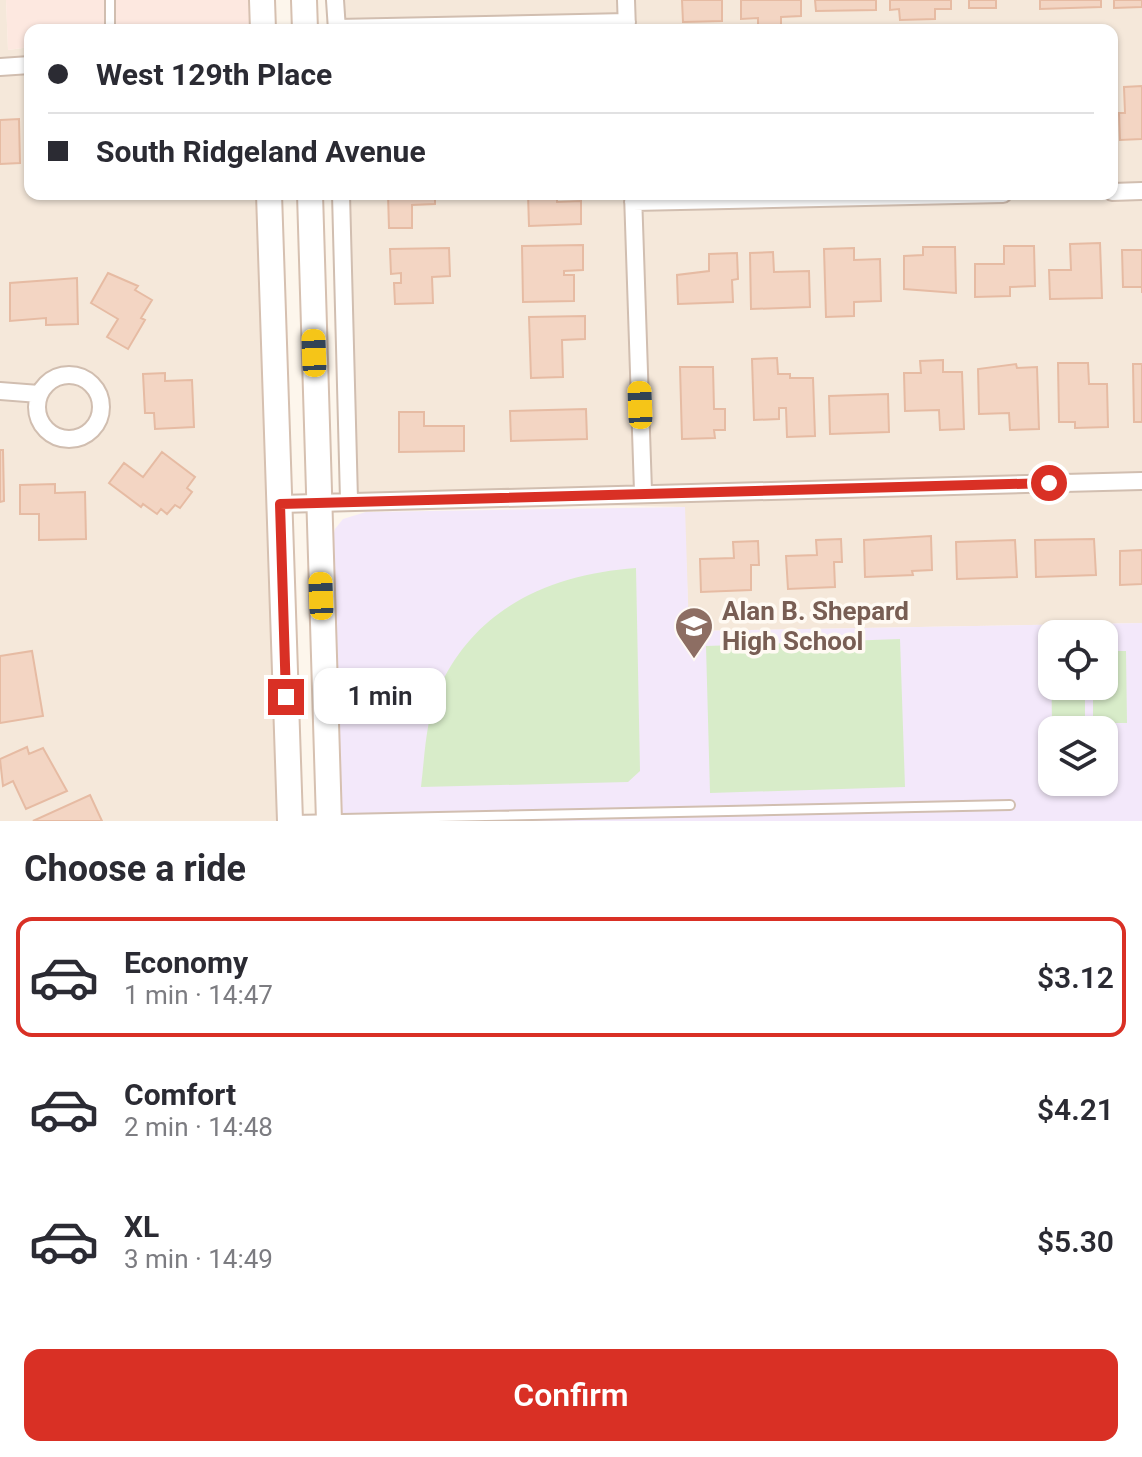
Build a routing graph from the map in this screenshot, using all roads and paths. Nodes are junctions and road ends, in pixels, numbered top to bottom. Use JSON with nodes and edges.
{"nodes":[{"id":1,"x":110,"y":0,"type":"edge"},
{"id":2,"x":262,"y":0,"type":"edge"},
{"id":3,"x":304,"y":0,"type":"edge"},
{"id":4,"x":335,"y":0,"type":"edge"},
{"id":5,"x":626,"y":0,"type":"edge"},
{"id":6,"x":110,"y":24,"type":"edge"},
{"id":7,"x":263,"y":24,"type":"edge"},
{"id":8,"x":305,"y":24,"type":"edge"},
{"id":9,"x":337,"y":24,"type":"edge"},
{"id":10,"x":627,"y":24,"type":"edge"},
{"id":11,"x":24,"y":65,"type":"edge"},
{"id":12,"x":0,"y":67,"type":"edge"},
{"id":13,"x":1142,"y":191,"type":"edge"},
{"id":14,"x":1118,"y":192,"type":"edge"},
{"id":15,"x":269,"y":200,"type":"edge"},
{"id":16,"x":310,"y":200,"type":"edge"},
{"id":17,"x":341,"y":200,"type":"edge"},
{"id":18,"x":633,"y":200,"type":"edge"},
{"id":19,"x":0,"y":391,"type":"edge"},
{"id":20,"x":39,"y":394,"type":"junction"},
{"id":21,"x":1142,"y":481,"type":"edge"},
{"id":22,"x":643,"y":491,"type":"junction"},
{"id":23,"x":349,"y":500,"type":"junction"},
{"id":24,"x":318,"y":501,"type":"junction"},
{"id":25,"x":280,"y":504,"type":"junction"},
{"id":26,"x":1010,"y":805,"type":"dead end"},
{"id":27,"x":329,"y":820,"type":"edge"},
{"id":28,"x":290,"y":821,"type":"edge"}],
"edges":[{"from":1,"to":6,"type":"lane"},
{"from":2,"to":7,"type":"main road"},
{"from":3,"to":8,"type":"main road"},
{"from":4,"to":9,"type":"street"},
{"from":5,"to":10,"type":"street"},
{"from":11,"to":12,"type":"street"},
{"from":13,"to":14,"type":"street"},
{"from":15,"to":25,"type":"main road"},
{"from":16,"to":24,"type":"main road"},
{"from":17,"to":23,"type":"street"},
{"from":18,"to":22,"type":"street"},
{"from":19,"to":20,"type":"street"},
{"from":20,"to":20,"type":"street"},
{"from":21,"to":22,"type":"street"},
{"from":22,"to":23,"type":"street"},
{"from":23,"to":24,"type":"street"},
{"from":24,"to":25,"type":"street"},
{"from":24,"to":27,"type":"main road"},
{"from":25,"to":28,"type":"main road"},
{"from":26,"to":27,"type":"lane"},
{"from":27,"to":28,"type":"lane"}]}
